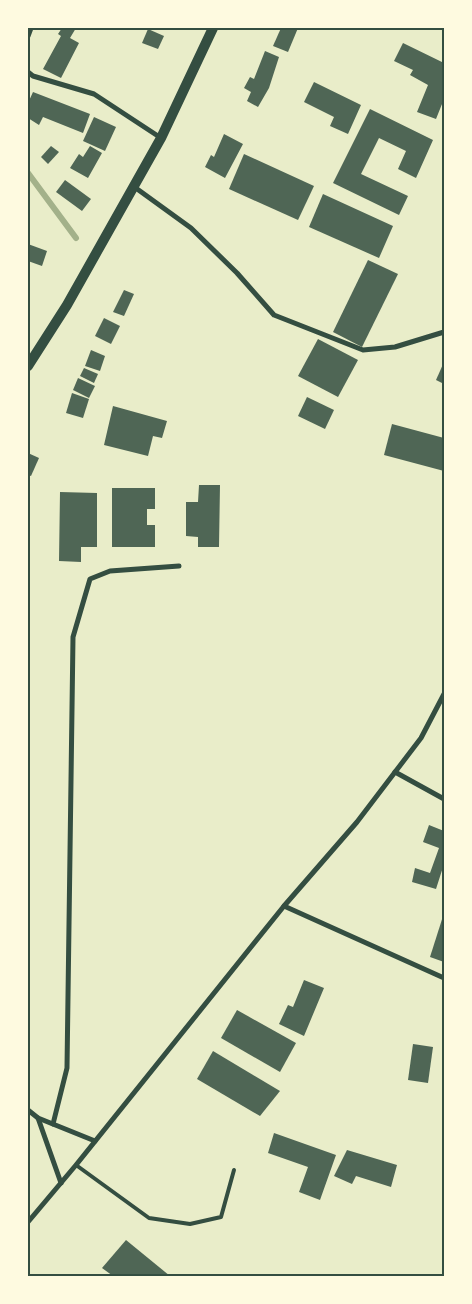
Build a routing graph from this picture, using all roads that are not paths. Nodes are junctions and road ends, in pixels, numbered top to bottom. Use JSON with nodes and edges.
{"nodes":[{"id":1,"x":31,"y":28,"type":"edge"},
{"id":2,"x":213,"y":28,"type":"edge"},
{"id":3,"x":28,"y":36,"type":"edge"},
{"id":4,"x":28,"y":72,"type":"edge"},
{"id":5,"x":161,"y":138,"type":"junction"},
{"id":6,"x":133,"y":186,"type":"junction"},
{"id":7,"x":444,"y":332,"type":"edge"},
{"id":8,"x":28,"y":366,"type":"edge"},
{"id":9,"x":179,"y":566,"type":"dead end"},
{"id":10,"x":444,"y":694,"type":"edge"},
{"id":11,"x":395,"y":772,"type":"junction"},
{"id":12,"x":444,"y":799,"type":"edge"},
{"id":13,"x":284,"y":906,"type":"junction"},
{"id":14,"x":444,"y":978,"type":"edge"},
{"id":15,"x":28,"y":1110,"type":"edge"},
{"id":16,"x":38,"y":1118,"type":"junction"},
{"id":17,"x":53,"y":1124,"type":"junction"},
{"id":18,"x":95,"y":1141,"type":"junction"},
{"id":19,"x":76,"y":1165,"type":"junction"},
{"id":20,"x":234,"y":1170,"type":"dead end"},
{"id":21,"x":62,"y":1183,"type":"junction"},
{"id":22,"x":28,"y":1222,"type":"edge"}],
"edges":[{"from":1,"to":3,"type":"street"},
{"from":2,"to":5,"type":"main road"},
{"from":4,"to":5,"type":"street"},
{"from":5,"to":6,"type":"main road"},
{"from":6,"to":7,"type":"street"},
{"from":6,"to":8,"type":"main road"},
{"from":9,"to":17,"type":"street"},
{"from":10,"to":11,"type":"street"},
{"from":11,"to":12,"type":"street"},
{"from":11,"to":13,"type":"street"},
{"from":13,"to":14,"type":"street"},
{"from":13,"to":18,"type":"street"},
{"from":15,"to":16,"type":"street"},
{"from":16,"to":17,"type":"street"},
{"from":16,"to":21,"type":"street"},
{"from":17,"to":18,"type":"street"},
{"from":18,"to":19,"type":"street"},
{"from":19,"to":20,"type":"lane"},
{"from":19,"to":21,"type":"street"},
{"from":21,"to":22,"type":"street"}]}
